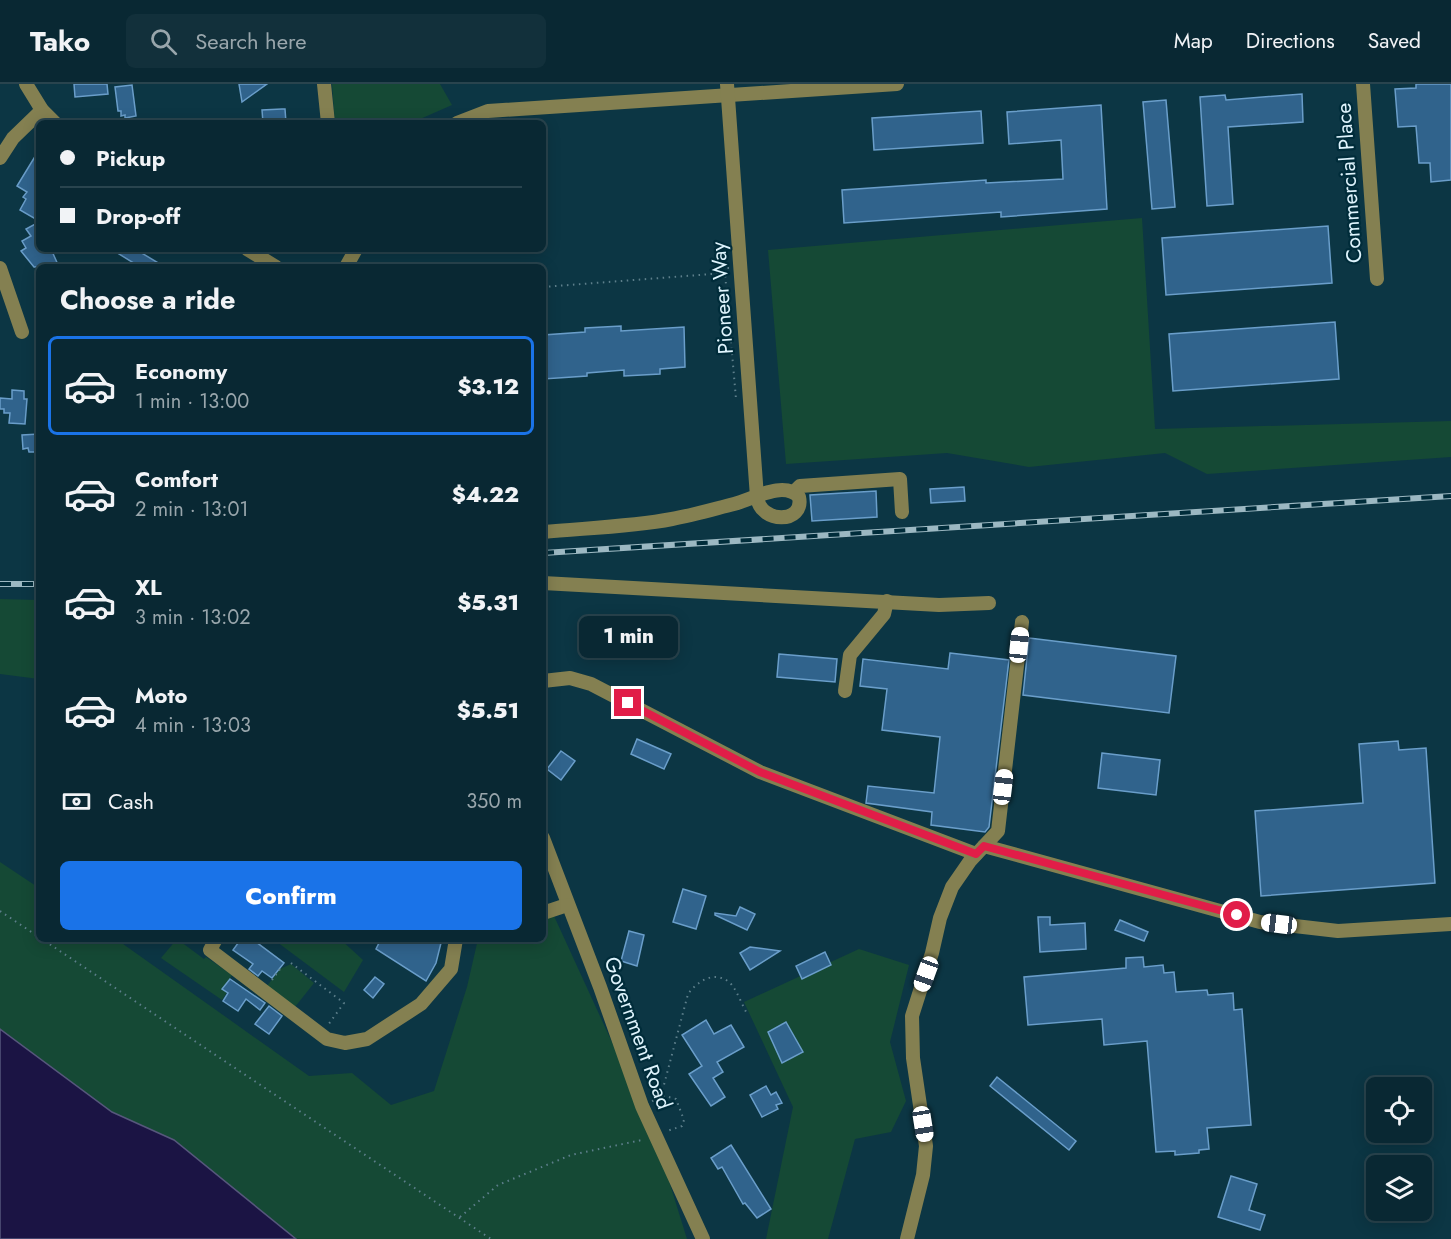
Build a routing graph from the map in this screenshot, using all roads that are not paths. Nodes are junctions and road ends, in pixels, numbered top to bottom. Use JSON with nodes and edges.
{"nodes":[{"id":1,"x":26,"y":84,"type":"edge"},
{"id":2,"x":324,"y":84,"type":"edge"},
{"id":3,"x":897,"y":84,"type":"edge"},
{"id":4,"x":1363,"y":84,"type":"edge"},
{"id":5,"x":727,"y":90,"type":"edge"},
{"id":6,"x":42,"y":110,"type":"junction"},
{"id":7,"x":52,"y":120,"type":"edge"},
{"id":8,"x":328,"y":120,"type":"edge"},
{"id":9,"x":465,"y":120,"type":"edge"},
{"id":10,"x":0,"y":158,"type":"edge"},
{"id":11,"x":252,"y":252,"type":"edge"},
{"id":12,"x":271,"y":264,"type":"edge"},
{"id":13,"x":0,"y":268,"type":"edge"},
{"id":14,"x":1377,"y":279,"type":"dead end"},
{"id":15,"x":22,"y":332,"type":"dead end"},
{"id":16,"x":794,"y":492,"type":"junction"},
{"id":17,"x":757,"y":497,"type":"junction"},
{"id":18,"x":902,"y":512,"type":"dead end"},
{"id":19,"x":546,"y":532,"type":"edge"},
{"id":20,"x":546,"y":583,"type":"edge"},
{"id":21,"x":887,"y":601,"type":"junction"},
{"id":22,"x":988,"y":603,"type":"dead end"},
{"id":23,"x":1022,"y":622,"type":"dead end"},
{"id":24,"x":546,"y":681,"type":"edge"},
{"id":25,"x":845,"y":691,"type":"dead end"},
{"id":26,"x":546,"y":846,"type":"edge"},
{"id":27,"x":980,"y":850,"type":"junction"},
{"id":28,"x":567,"y":905,"type":"junction"},
{"id":29,"x":546,"y":912,"type":"edge"},
{"id":30,"x":1451,"y":924,"type":"edge"},
{"id":31,"x":214,"y":942,"type":"edge"},
{"id":32,"x":456,"y":942,"type":"edge"},
{"id":33,"x":704,"y":1239,"type":"edge"},
{"id":34,"x":907,"y":1239,"type":"edge"}],
"edges":[{"from":1,"to":6,"type":"street"},
{"from":2,"to":8,"type":"street"},
{"from":3,"to":5,"type":"street"},
{"from":4,"to":14,"type":"street","name":"Commercial Place"},
{"from":5,"to":9,"type":"street"},
{"from":5,"to":17,"type":"street","name":"Pioneer Way"},
{"from":6,"to":7,"type":"street"},
{"from":6,"to":10,"type":"street"},
{"from":11,"to":12,"type":"street"},
{"from":13,"to":15,"type":"street"},
{"from":16,"to":17,"type":"street"},
{"from":16,"to":17,"type":"street"},
{"from":16,"to":18,"type":"street"},
{"from":17,"to":19,"type":"street"},
{"from":20,"to":21,"type":"street"},
{"from":21,"to":22,"type":"street"},
{"from":21,"to":25,"type":"street"},
{"from":23,"to":27,"type":"street"},
{"from":24,"to":27,"type":"street"},
{"from":26,"to":28,"type":"street","name":"Government Road"},
{"from":27,"to":30,"type":"street"},
{"from":27,"to":34,"type":"street"},
{"from":28,"to":29,"type":"street"},
{"from":28,"to":33,"type":"street","name":"Government Road"},
{"from":31,"to":32,"type":"street"}]}
